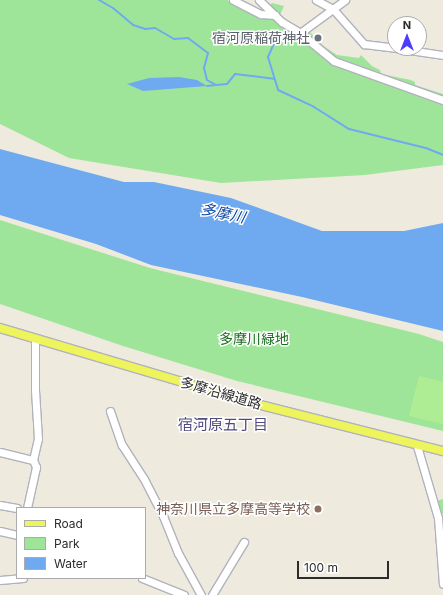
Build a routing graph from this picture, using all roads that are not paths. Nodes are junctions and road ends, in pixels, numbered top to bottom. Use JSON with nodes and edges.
{"nodes":[{"id":1,"x":233,"y":0,"type":"edge"},
{"id":2,"x":260,"y":0,"type":"edge"},
{"id":3,"x":316,"y":0,"type":"edge"},
{"id":4,"x":345,"y":0,"type":"edge"},
{"id":5,"x":333,"y":9,"type":"junction"},
{"id":6,"x":275,"y":15,"type":"junction"},
{"id":7,"x":300,"y":33,"type":"junction"},
{"id":8,"x":387,"y":47,"type":"edge"},
{"id":9,"x":427,"y":53,"type":"edge"},
{"id":10,"x":443,"y":55,"type":"edge"},
{"id":11,"x":443,"y":100,"type":"edge"},
{"id":12,"x":0,"y":328,"type":"edge"},
{"id":13,"x":35,"y":340,"type":"junction"},
{"id":14,"x":110,"y":411,"type":"dead end"},
{"id":15,"x":417,"y":446,"type":"junction"},
{"id":16,"x":0,"y":452,"type":"edge"},
{"id":17,"x":443,"y":452,"type":"edge"},
{"id":18,"x":33,"y":460,"type":"junction"},
{"id":19,"x":0,"y":505,"type":"edge"},
{"id":20,"x":27,"y":507,"type":"edge"},
{"id":21,"x":16,"y":508,"type":"edge"},
{"id":22,"x":0,"y":531,"type":"edge"},
{"id":23,"x":16,"y":535,"type":"edge"},
{"id":24,"x":244,"y":542,"type":"dead end"},
{"id":25,"x":16,"y":579,"type":"edge"},
{"id":26,"x":144,"y":579,"type":"edge"},
{"id":27,"x":0,"y":580,"type":"edge"},
{"id":28,"x":443,"y":584,"type":"edge"},
{"id":29,"x":184,"y":595,"type":"edge"},
{"id":30,"x":201,"y":595,"type":"edge"},
{"id":31,"x":212,"y":595,"type":"edge"}],
"edges":[{"from":1,"to":6,"type":"street"},
{"from":2,"to":6,"type":"street"},
{"from":3,"to":5,"type":"street"},
{"from":4,"to":5,"type":"street"},
{"from":5,"to":7,"type":"street"},
{"from":5,"to":8,"type":"street"},
{"from":6,"to":7,"type":"street"},
{"from":7,"to":11,"type":"street"},
{"from":9,"to":10,"type":"street"},
{"from":12,"to":13,"type":"main road","name":"多摩沿線道路"},
{"from":13,"to":15,"type":"main road","name":"多摩沿線道路"},
{"from":13,"to":18,"type":"street"},
{"from":14,"to":30,"type":"street"},
{"from":15,"to":17,"type":"main road","name":"多摩沿線道路"},
{"from":15,"to":28,"type":"street"},
{"from":16,"to":18,"type":"street"},
{"from":18,"to":20,"type":"street"},
{"from":19,"to":21,"type":"street"},
{"from":22,"to":23,"type":"street"},
{"from":24,"to":31,"type":"street"},
{"from":25,"to":27,"type":"street"},
{"from":26,"to":29,"type":"street"}]}
